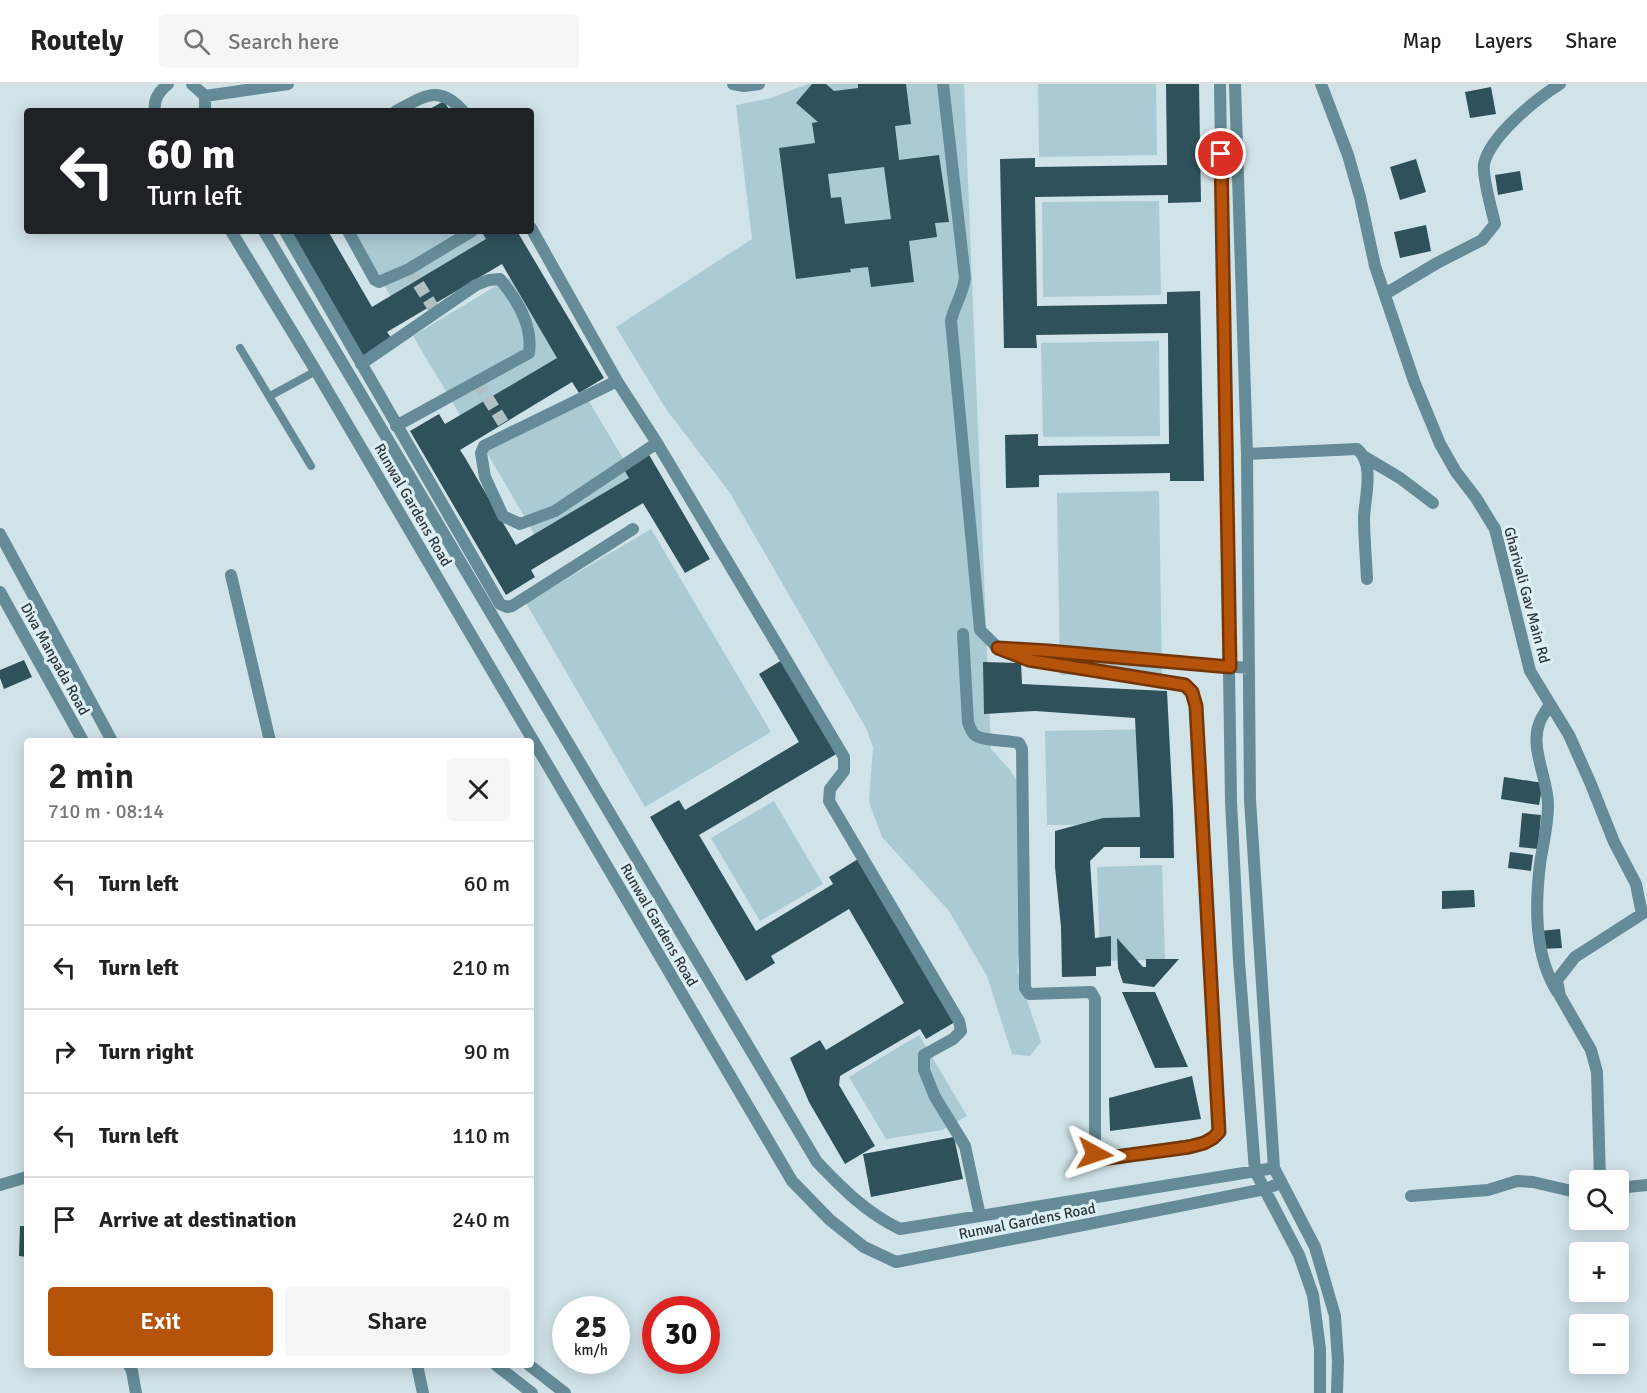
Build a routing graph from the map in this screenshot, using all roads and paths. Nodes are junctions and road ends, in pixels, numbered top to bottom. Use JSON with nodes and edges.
{"nodes":[{"id":1,"x":168,"y":84,"type":"edge"},
{"id":2,"x":192,"y":84,"type":"edge"},
{"id":3,"x":288,"y":84,"type":"edge"},
{"id":4,"x":733,"y":84,"type":"edge"},
{"id":5,"x":759,"y":84,"type":"edge"},
{"id":6,"x":943,"y":84,"type":"edge"},
{"id":7,"x":1220,"y":84,"type":"edge"},
{"id":8,"x":1235,"y":84,"type":"edge"},
{"id":9,"x":1321,"y":84,"type":"edge"},
{"id":10,"x":1560,"y":84,"type":"edge"},
{"id":11,"x":205,"y":96,"type":"junction"},
{"id":12,"x":155,"y":108,"type":"edge"},
{"id":13,"x":205,"y":108,"type":"edge"},
{"id":14,"x":401,"y":108,"type":"edge"},
{"id":15,"x":460,"y":108,"type":"edge"},
{"id":16,"x":534,"y":233,"type":"edge"},
{"id":17,"x":233,"y":234,"type":"edge"},
{"id":18,"x":266,"y":234,"type":"edge"},
{"id":19,"x":287,"y":234,"type":"edge"},
{"id":20,"x":350,"y":234,"type":"edge"},
{"id":21,"x":467,"y":234,"type":"edge"},
{"id":22,"x":1385,"y":294,"type":"junction"},
{"id":23,"x":240,"y":348,"type":"dead end"},
{"id":24,"x":360,"y":364,"type":"junction"},
{"id":25,"x":316,"y":371,"type":"junction"},
{"id":26,"x":617,"y":381,"type":"junction"},
{"id":27,"x":270,"y":396,"type":"junction"},
{"id":28,"x":396,"y":426,"type":"junction"},
{"id":29,"x":657,"y":443,"type":"junction"},
{"id":30,"x":1247,"y":454,"type":"junction"},
{"id":31,"x":1363,"y":456,"type":"junction"},
{"id":32,"x":311,"y":466,"type":"dead end"},
{"id":33,"x":1433,"y":503,"type":"dead end"},
{"id":34,"x":633,"y":529,"type":"dead end"},
{"id":35,"x":0,"y":534,"type":"edge"},
{"id":36,"x":231,"y":575,"type":"dead end"},
{"id":37,"x":1367,"y":579,"type":"dead end"},
{"id":38,"x":0,"y":592,"type":"edge"},
{"id":39,"x":963,"y":634,"type":"dead end"},
{"id":40,"x":998,"y":648,"type":"junction"},
{"id":41,"x":1230,"y":667,"type":"junction"},
{"id":42,"x":1249,"y":668,"type":"junction"},
{"id":43,"x":1550,"y":704,"type":"junction"},
{"id":44,"x":81,"y":738,"type":"edge"},
{"id":45,"x":110,"y":738,"type":"edge"},
{"id":46,"x":269,"y":738,"type":"edge"},
{"id":47,"x":532,"y":738,"type":"edge"},
{"id":48,"x":534,"y":742,"type":"edge"},
{"id":49,"x":1560,"y":996,"type":"junction"},
{"id":50,"x":1274,"y":1168,"type":"junction"},
{"id":51,"x":1600,"y":1170,"type":"edge"},
{"id":52,"x":1256,"y":1171,"type":"junction"},
{"id":53,"x":24,"y":1178,"type":"edge"},
{"id":54,"x":1281,"y":1183,"type":"junction"},
{"id":55,"x":0,"y":1185,"type":"edge"},
{"id":56,"x":1647,"y":1185,"type":"edge"},
{"id":57,"x":1629,"y":1187,"type":"edge"},
{"id":58,"x":1265,"y":1189,"type":"junction"},
{"id":59,"x":1569,"y":1190,"type":"edge"},
{"id":60,"x":1411,"y":1196,"type":"dead end"},
{"id":61,"x":980,"y":1216,"type":"junction"},
{"id":62,"x":130,"y":1368,"type":"edge"},
{"id":63,"x":418,"y":1368,"type":"edge"},
{"id":64,"x":500,"y":1368,"type":"edge"},
{"id":65,"x":534,"y":1368,"type":"edge"},
{"id":66,"x":136,"y":1393,"type":"edge"},
{"id":67,"x":423,"y":1393,"type":"edge"},
{"id":68,"x":532,"y":1393,"type":"edge"},
{"id":69,"x":565,"y":1393,"type":"edge"},
{"id":70,"x":1320,"y":1393,"type":"edge"},
{"id":71,"x":1337,"y":1393,"type":"edge"}],
"edges":[{"from":1,"to":12,"type":"street"},
{"from":2,"to":11,"type":"street"},
{"from":3,"to":11,"type":"street"},
{"from":4,"to":5,"type":"street"},
{"from":6,"to":40,"type":"street"},
{"from":7,"to":41,"type":"street"},
{"from":8,"to":30,"type":"street"},
{"from":9,"to":22,"type":"street","name":"Gharivali Gav Main Rd"},
{"from":10,"to":22,"type":"street"},
{"from":11,"to":13,"type":"street"},
{"from":14,"to":15,"type":"street"},
{"from":16,"to":26,"type":"street"},
{"from":17,"to":25,"type":"street","name":"Runwal Gardens Road"},
{"from":18,"to":61,"type":"street","name":"Runwal Gardens Road"},
{"from":19,"to":24,"type":"street"},
{"from":20,"to":21,"type":"street"},
{"from":22,"to":43,"type":"street","name":"Gharivali Gav Main Rd"},
{"from":23,"to":27,"type":"lane"},
{"from":24,"to":28,"type":"street"},
{"from":24,"to":28,"type":"street"},
{"from":25,"to":27,"type":"lane"},
{"from":25,"to":47,"type":"street","name":"Runwal Gardens Road"},
{"from":26,"to":29,"type":"street"},
{"from":26,"to":29,"type":"street"},
{"from":27,"to":32,"type":"lane"},
{"from":28,"to":34,"type":"street"},
{"from":29,"to":61,"type":"street"},
{"from":30,"to":31,"type":"street"},
{"from":30,"to":42,"type":"street"},
{"from":31,"to":33,"type":"street"},
{"from":31,"to":37,"type":"street"},
{"from":35,"to":45,"type":"street"},
{"from":36,"to":46,"type":"street"},
{"from":38,"to":44,"type":"street","name":"Diva Manpada Road"},
{"from":39,"to":40,"type":"street"},
{"from":40,"to":41,"type":"street"},
{"from":41,"to":42,"type":"street"},
{"from":41,"to":52,"type":"street"},
{"from":42,"to":50,"type":"street"},
{"from":43,"to":49,"type":"street"},
{"from":43,"to":49,"type":"street","name":"Gharivali Gav Main Rd"},
{"from":48,"to":58,"type":"street","name":"Runwal Gardens Road"},
{"from":49,"to":51,"type":"street"},
{"from":50,"to":52,"type":"street","name":"Runwal Gardens Road"},
{"from":50,"to":54,"type":"street"},
{"from":52,"to":58,"type":"street"},
{"from":52,"to":61,"type":"street","name":"Runwal Gardens Road"},
{"from":53,"to":55,"type":"street"},
{"from":54,"to":58,"type":"street","name":"Runwal Gardens Road"},
{"from":54,"to":71,"type":"street"},
{"from":56,"to":57,"type":"street"},
{"from":58,"to":70,"type":"street"},
{"from":59,"to":60,"type":"street"},
{"from":62,"to":66,"type":"street"},
{"from":63,"to":67,"type":"street"},
{"from":64,"to":68,"type":"street"},
{"from":65,"to":69,"type":"street"}]}
